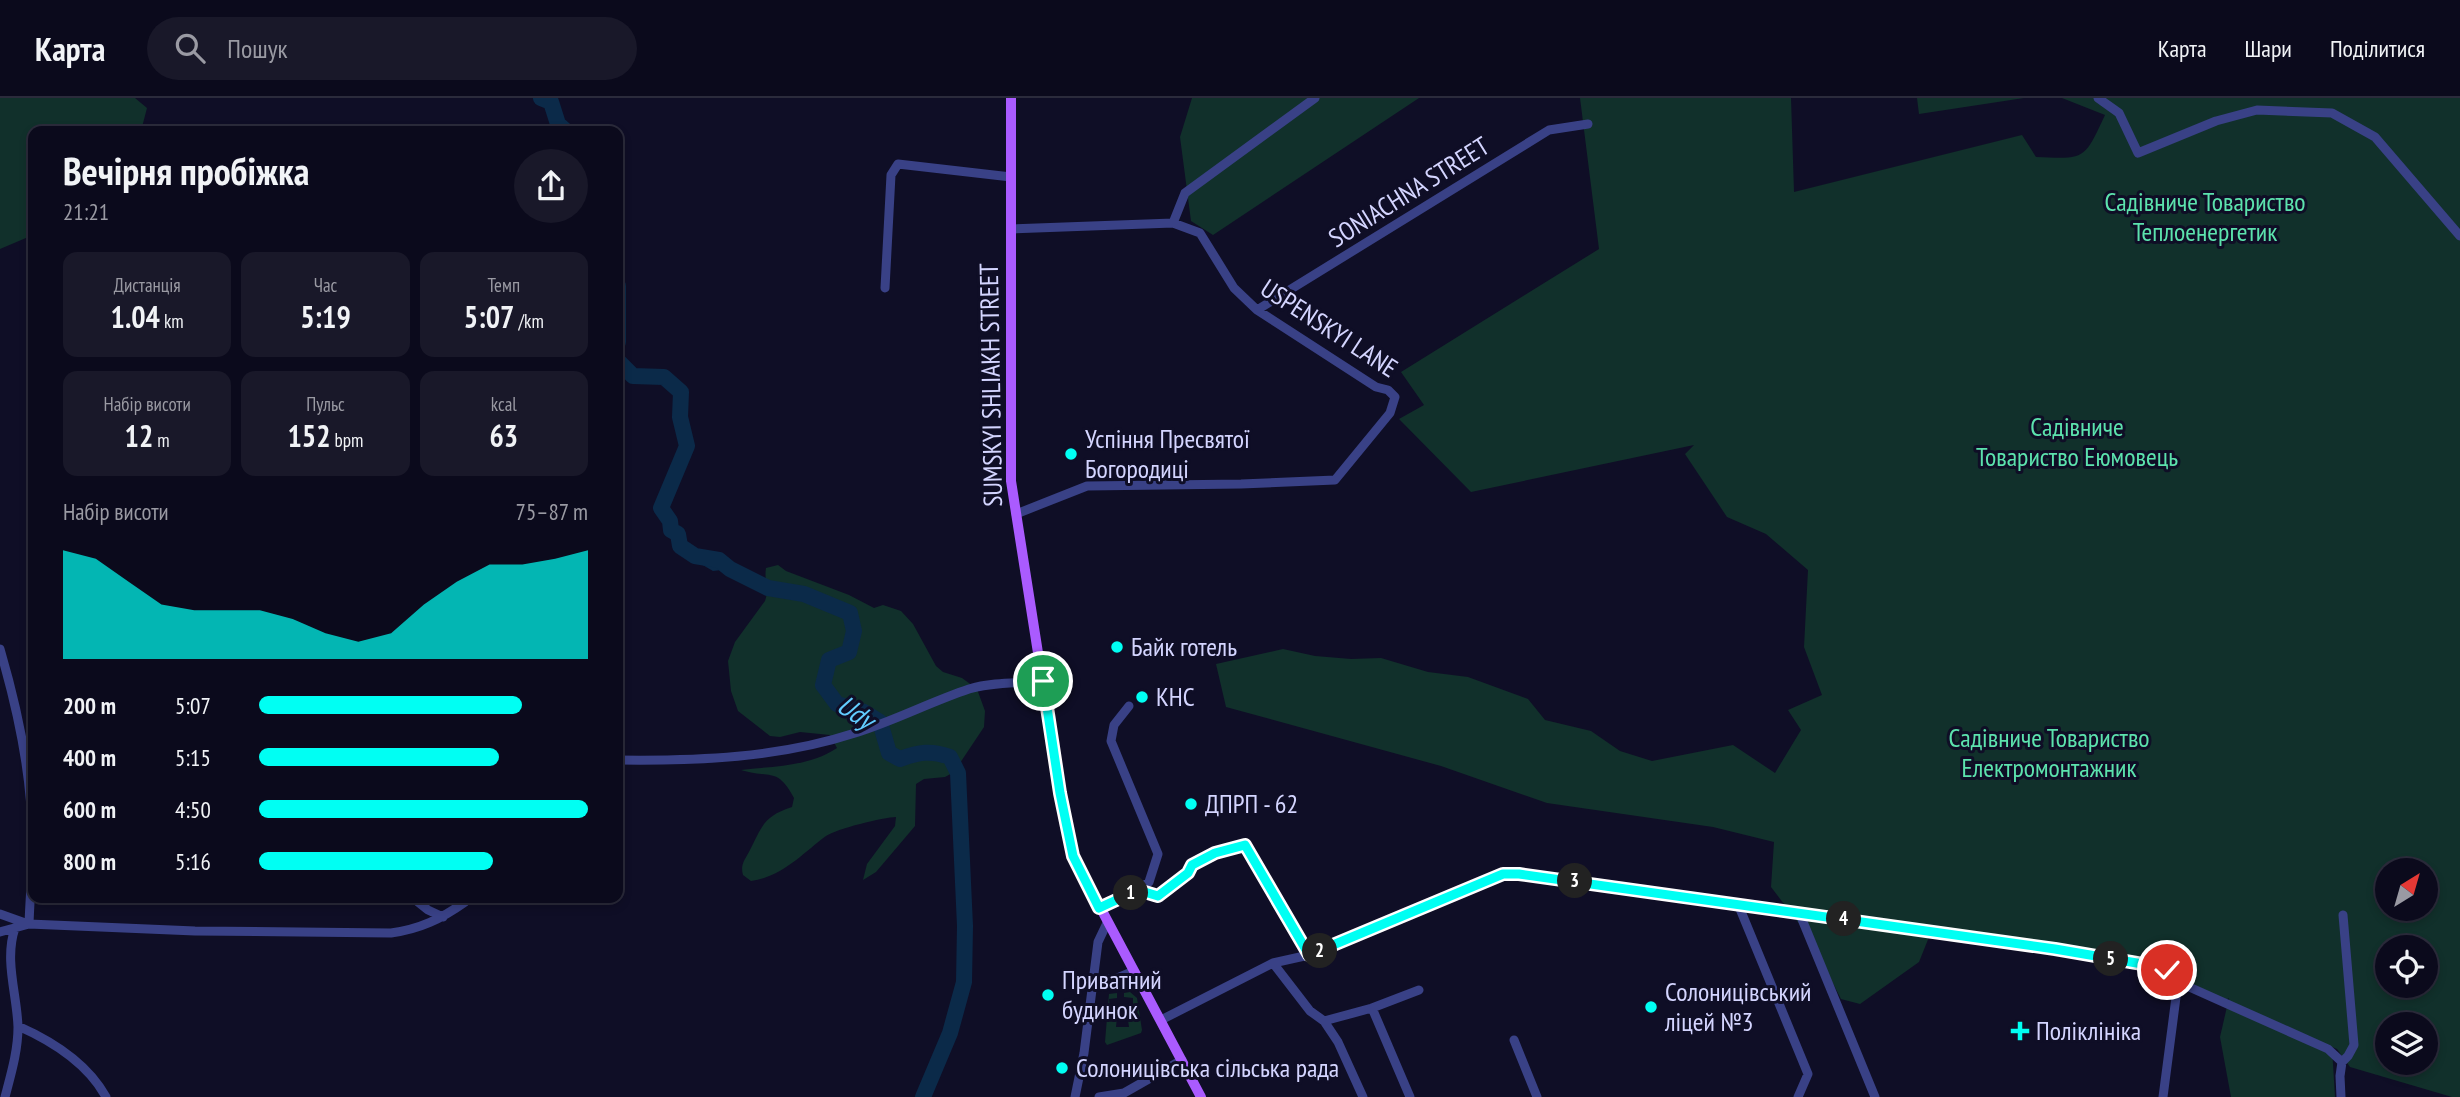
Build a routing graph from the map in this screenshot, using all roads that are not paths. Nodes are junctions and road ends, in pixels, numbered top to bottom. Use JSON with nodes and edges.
{"nodes":[{"id":1,"x":1011,"y":98,"type":"edge"},
{"id":2,"x":1315,"y":98,"type":"edge"},
{"id":3,"x":2098,"y":98,"type":"edge"},
{"id":4,"x":1588,"y":124,"type":"dead end"},
{"id":5,"x":1012,"y":177,"type":"junction"},
{"id":6,"x":1173,"y":223,"type":"junction"},
{"id":7,"x":1011,"y":229,"type":"junction"},
{"id":8,"x":2460,"y":236,"type":"edge"},
{"id":9,"x":886,"y":288,"type":"dead end"},
{"id":10,"x":1257,"y":310,"type":"junction"},
{"id":11,"x":1016,"y":514,"type":"junction"},
{"id":12,"x":0,"y":649,"type":"edge"},
{"id":13,"x":1043,"y":681,"type":"junction"},
{"id":14,"x":1129,"y":706,"type":"dead end"},
{"id":15,"x":623,"y":760,"type":"edge"},
{"id":16,"x":28,"y":790,"type":"edge"},
{"id":17,"x":1138,"y":890,"type":"junction"},
{"id":18,"x":30,"y":903,"type":"edge"},
{"id":19,"x":420,"y":903,"type":"edge"},
{"id":20,"x":464,"y":903,"type":"edge"},
{"id":21,"x":1738,"y":904,"type":"junction"},
{"id":22,"x":1099,"y":908,"type":"junction"},
{"id":23,"x":1800,"y":912,"type":"junction"},
{"id":24,"x":0,"y":914,"type":"edge"},
{"id":25,"x":2343,"y":915,"type":"dead end"},
{"id":26,"x":443,"y":917,"type":"junction"},
{"id":27,"x":1107,"y":923,"type":"junction"},
{"id":28,"x":29,"y":924,"type":"junction"},
{"id":29,"x":15,"y":928,"type":"junction"},
{"id":30,"x":0,"y":932,"type":"edge"},
{"id":31,"x":1309,"y":955,"type":"junction"},
{"id":32,"x":1273,"y":963,"type":"junction"},
{"id":33,"x":1134,"y":971,"type":"junction"},
{"id":34,"x":1095,"y":979,"type":"junction"},
{"id":35,"x":2178,"y":982,"type":"junction"},
{"id":36,"x":1419,"y":990,"type":"dead end"},
{"id":37,"x":1372,"y":1008,"type":"junction"},
{"id":38,"x":1161,"y":1020,"type":"junction"},
{"id":39,"x":1324,"y":1021,"type":"junction"},
{"id":40,"x":18,"y":1026,"type":"junction"},
{"id":41,"x":1514,"y":1040,"type":"dead end"},
{"id":42,"x":1182,"y":1060,"type":"junction"},
{"id":43,"x":2342,"y":1062,"type":"junction"},
{"id":44,"x":5,"y":1097,"type":"edge"},
{"id":45,"x":106,"y":1097,"type":"edge"},
{"id":46,"x":1074,"y":1097,"type":"edge"},
{"id":47,"x":1099,"y":1097,"type":"edge"},
{"id":48,"x":1201,"y":1097,"type":"edge"},
{"id":49,"x":1363,"y":1097,"type":"edge"},
{"id":50,"x":1410,"y":1097,"type":"edge"},
{"id":51,"x":1537,"y":1097,"type":"edge"},
{"id":52,"x":1798,"y":1097,"type":"edge"},
{"id":53,"x":1875,"y":1097,"type":"edge"},
{"id":54,"x":2163,"y":1097,"type":"edge"},
{"id":55,"x":2341,"y":1097,"type":"edge"}],
"edges":[{"from":1,"to":5,"type":"main road","name":"SUMSKYI SHLIAKH STREET"},
{"from":2,"to":6,"type":"street"},
{"from":3,"to":8,"type":"street"},
{"from":4,"to":10,"type":"street","name":"SONIACHNA STREET"},
{"from":5,"to":7,"type":"main road","name":"SUMSKYI SHLIAKH STREET"},
{"from":5,"to":9,"type":"street"},
{"from":6,"to":7,"type":"street"},
{"from":6,"to":10,"type":"street","name":"USPENSKYI LANE"},
{"from":7,"to":11,"type":"main road","name":"SUMSKYI SHLIAKH STREET"},
{"from":10,"to":11,"type":"street","name":"USPENSKYI LANE"},
{"from":11,"to":13,"type":"main road","name":"SUMSKYI SHLIAKH STREET"},
{"from":12,"to":16,"type":"street"},
{"from":13,"to":15,"type":"street"},
{"from":13,"to":22,"type":"main road","name":"SUMSKYI SHLIAKH STREET"},
{"from":14,"to":17,"type":"street"},
{"from":17,"to":22,"type":"street"},
{"from":17,"to":31,"type":"street"},
{"from":18,"to":28,"type":"street"},
{"from":19,"to":26,"type":"street"},
{"from":20,"to":26,"type":"street"},
{"from":21,"to":23,"type":"street"},
{"from":21,"to":31,"type":"street"},
{"from":21,"to":52,"type":"street"},
{"from":22,"to":27,"type":"main road","name":"SUMSKYI SHLIAKH STREET"},
{"from":23,"to":35,"type":"street"},
{"from":23,"to":53,"type":"street"},
{"from":24,"to":28,"type":"street"},
{"from":25,"to":43,"type":"street"},
{"from":26,"to":28,"type":"street"},
{"from":27,"to":33,"type":"main road","name":"SUMSKYI SHLIAKH STREET"},
{"from":27,"to":34,"type":"street"},
{"from":28,"to":29,"type":"street"},
{"from":29,"to":30,"type":"street"},
{"from":29,"to":40,"type":"street"},
{"from":31,"to":32,"type":"street"},
{"from":32,"to":38,"type":"street"},
{"from":32,"to":39,"type":"street"},
{"from":33,"to":34,"type":"street"},
{"from":33,"to":38,"type":"main road","name":"SUMSKYI SHLIAKH STREET"},
{"from":34,"to":46,"type":"street"},
{"from":35,"to":43,"type":"street"},
{"from":35,"to":54,"type":"street"},
{"from":36,"to":37,"type":"street"},
{"from":37,"to":39,"type":"street"},
{"from":37,"to":50,"type":"street"},
{"from":38,"to":42,"type":"main road","name":"SUMSKYI SHLIAKH STREET"},
{"from":39,"to":49,"type":"street"},
{"from":40,"to":44,"type":"street"},
{"from":40,"to":45,"type":"street"},
{"from":41,"to":51,"type":"street"},
{"from":42,"to":47,"type":"street"},
{"from":42,"to":48,"type":"main road","name":"SUMSKYI SHLIAKH STREET"},
{"from":43,"to":55,"type":"street"}]}
